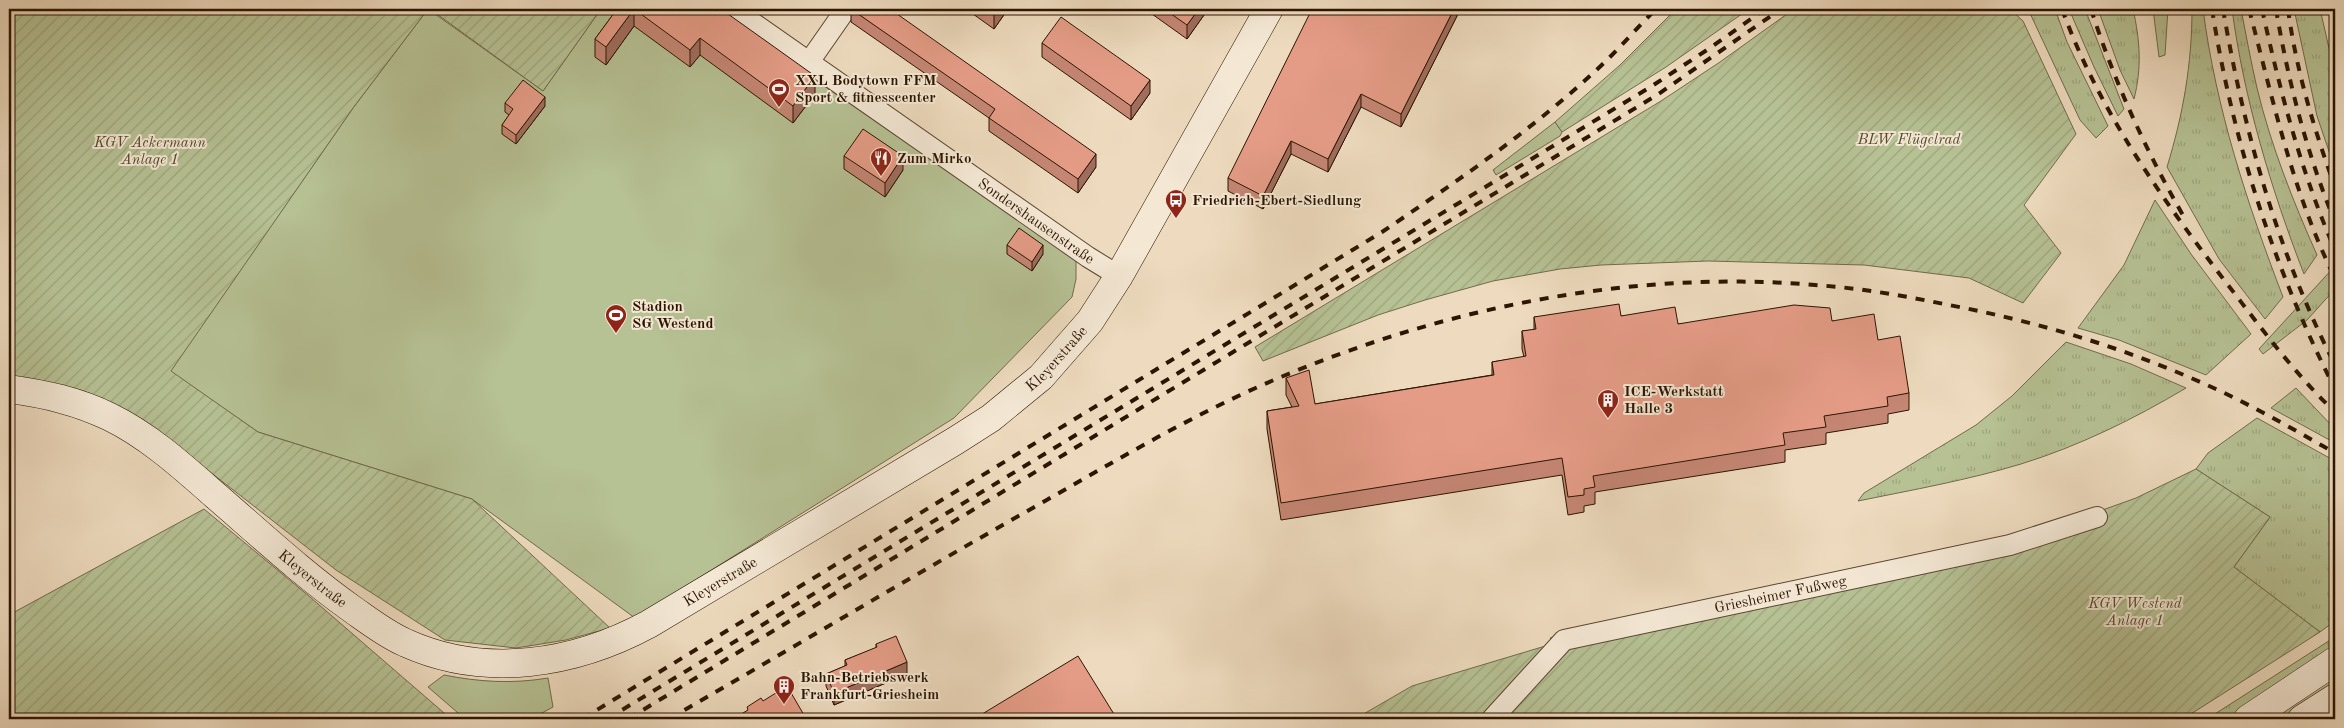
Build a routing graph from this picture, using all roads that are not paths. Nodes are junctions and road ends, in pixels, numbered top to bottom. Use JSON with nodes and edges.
{"nodes":[{"id":1,"x":733,"y":9,"type":"edge"},
{"id":2,"x":846,"y":9,"type":"edge"},
{"id":3,"x":1269,"y":9,"type":"edge"},
{"id":4,"x":809,"y":62,"type":"junction"},
{"id":5,"x":1119,"y":276,"type":"junction"},
{"id":6,"x":9,"y":389,"type":"edge"},
{"id":7,"x":2097,"y":517,"type":"dead end"},
{"id":8,"x":2335,"y":661,"type":"edge"},
{"id":9,"x":2335,"y":698,"type":"edge"},
{"id":10,"x":1492,"y":719,"type":"edge"},
{"id":11,"x":2248,"y":719,"type":"edge"},
{"id":12,"x":2302,"y":719,"type":"edge"}],
"edges":[{"from":1,"to":4,"type":"street","name":"Sondershausenstraße"},
{"from":2,"to":4,"type":"street"},
{"from":3,"to":5,"type":"street","name":"Kleyerstraße"},
{"from":4,"to":5,"type":"street","name":"Sondershausenstraße"},
{"from":5,"to":6,"type":"street","name":"Kleyerstraße"},
{"from":7,"to":10,"type":"street","name":"Griesheimer Fußweg"},
{"from":8,"to":11,"type":"street"},
{"from":9,"to":12,"type":"street"}]}
